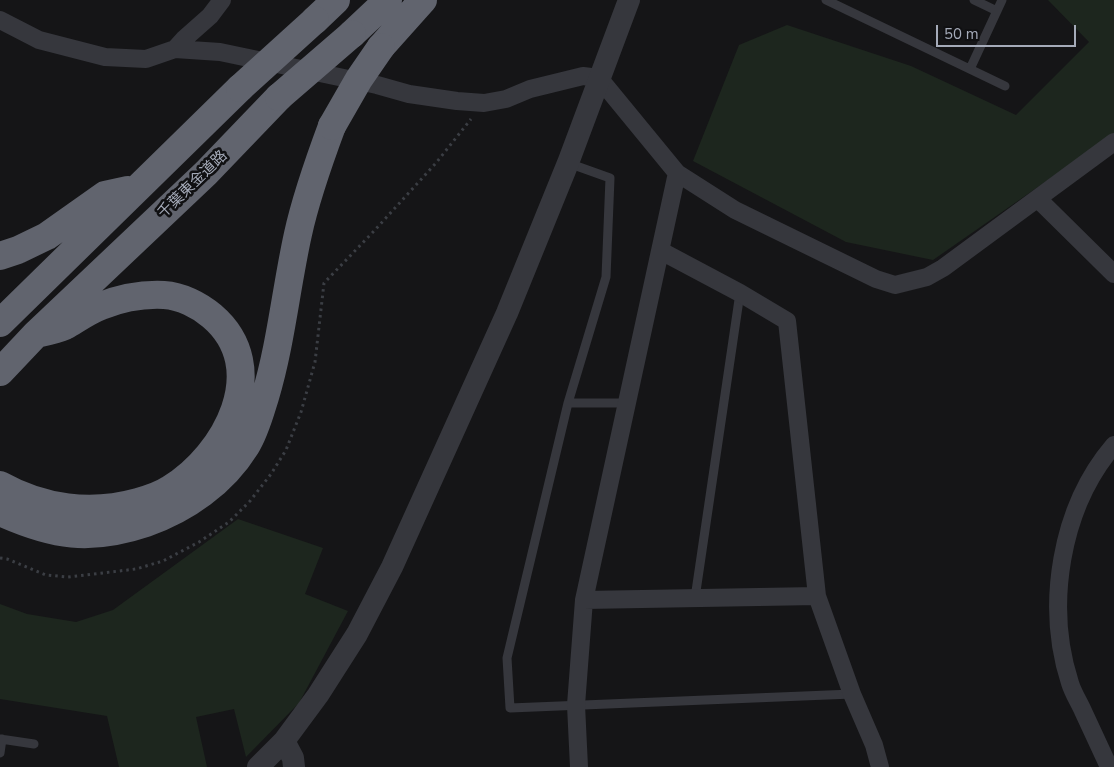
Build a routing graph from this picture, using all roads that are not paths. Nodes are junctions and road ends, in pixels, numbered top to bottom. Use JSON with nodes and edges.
{"nodes":[{"id":1,"x":222,"y":0,"type":"edge"},
{"id":2,"x":336,"y":0,"type":"edge"},
{"id":3,"x":388,"y":0,"type":"edge"},
{"id":4,"x":423,"y":0,"type":"edge"},
{"id":5,"x":629,"y":0,"type":"edge"},
{"id":6,"x":826,"y":0,"type":"edge"},
{"id":7,"x":974,"y":0,"type":"edge"},
{"id":8,"x":1002,"y":0,"type":"edge"},
{"id":9,"x":997,"y":11,"type":"junction"},
{"id":10,"x":0,"y":20,"type":"edge"},
{"id":11,"x":175,"y":49,"type":"junction"},
{"id":12,"x":970,"y":69,"type":"junction"},
{"id":13,"x":599,"y":78,"type":"junction"},
{"id":14,"x":1006,"y":86,"type":"dead end"},
{"id":15,"x":1114,"y":142,"type":"edge"},
{"id":16,"x":568,"y":163,"type":"junction"},
{"id":17,"x":677,"y":173,"type":"junction"},
{"id":18,"x":137,"y":188,"type":"junction"},
{"id":19,"x":1038,"y":199,"type":"junction"},
{"id":20,"x":661,"y":251,"type":"junction"},
{"id":21,"x":0,"y":256,"type":"edge"},
{"id":22,"x":1114,"y":274,"type":"edge"},
{"id":23,"x":740,"y":293,"type":"junction"},
{"id":24,"x":0,"y":324,"type":"edge"},
{"id":25,"x":36,"y":334,"type":"junction"},
{"id":26,"x":0,"y":372,"type":"edge"},
{"id":27,"x":568,"y":403,"type":"junction"},
{"id":28,"x":627,"y":403,"type":"junction"},
{"id":29,"x":1114,"y":445,"type":"edge"},
{"id":30,"x":0,"y":485,"type":"edge"},
{"id":31,"x":0,"y":512,"type":"edge"},
{"id":32,"x":817,"y":596,"type":"junction"},
{"id":33,"x":695,"y":598,"type":"junction"},
{"id":34,"x":584,"y":600,"type":"junction"},
{"id":35,"x":852,"y":694,"type":"junction"},
{"id":36,"x":576,"y":705,"type":"junction"},
{"id":37,"x":1,"y":739,"type":"edge"},
{"id":38,"x":284,"y":741,"type":"junction"},
{"id":39,"x":34,"y":744,"type":"dead end"},
{"id":40,"x":0,"y":753,"type":"edge"},
{"id":41,"x":258,"y":767,"type":"edge"},
{"id":42,"x":294,"y":767,"type":"edge"},
{"id":43,"x":579,"y":767,"type":"edge"},
{"id":44,"x":880,"y":767,"type":"edge"},
{"id":45,"x":1109,"y":767,"type":"edge"}],
"edges":[{"from":1,"to":11,"type":"street"},
{"from":2,"to":18,"type":"highway","bridge":true},
{"from":3,"to":25,"type":"highway","name":"千葉東金道路","bridge":true},
{"from":4,"to":31,"type":"highway","bridge":true},
{"from":5,"to":13,"type":"street"},
{"from":6,"to":12,"type":"lane"},
{"from":7,"to":9,"type":"lane"},
{"from":8,"to":9,"type":"lane"},
{"from":9,"to":12,"type":"lane"},
{"from":10,"to":11,"type":"street"},
{"from":11,"to":13,"type":"street"},
{"from":12,"to":14,"type":"lane"},
{"from":13,"to":16,"type":"street"},
{"from":13,"to":17,"type":"street"},
{"from":15,"to":19,"type":"street"},
{"from":16,"to":27,"type":"lane"},
{"from":16,"to":38,"type":"street"},
{"from":17,"to":19,"type":"street"},
{"from":17,"to":20,"type":"street"},
{"from":18,"to":21,"type":"highway"},
{"from":18,"to":24,"type":"highway"},
{"from":19,"to":22,"type":"street"},
{"from":20,"to":23,"type":"street"},
{"from":20,"to":28,"type":"street"},
{"from":23,"to":32,"type":"street"},
{"from":23,"to":33,"type":"lane"},
{"from":25,"to":26,"type":"highway","name":"千葉東金道路"},
{"from":25,"to":30,"type":"highway"},
{"from":27,"to":28,"type":"lane"},
{"from":27,"to":36,"type":"lane"},
{"from":28,"to":34,"type":"street"},
{"from":29,"to":45,"type":"street"},
{"from":32,"to":33,"type":"street"},
{"from":32,"to":35,"type":"street"},
{"from":33,"to":34,"type":"street"},
{"from":34,"to":36,"type":"street"},
{"from":35,"to":36,"type":"lane"},
{"from":35,"to":44,"type":"street"},
{"from":36,"to":43,"type":"street"},
{"from":37,"to":39,"type":"lane"},
{"from":37,"to":40,"type":"lane"},
{"from":38,"to":41,"type":"street"},
{"from":38,"to":42,"type":"street"}]}
